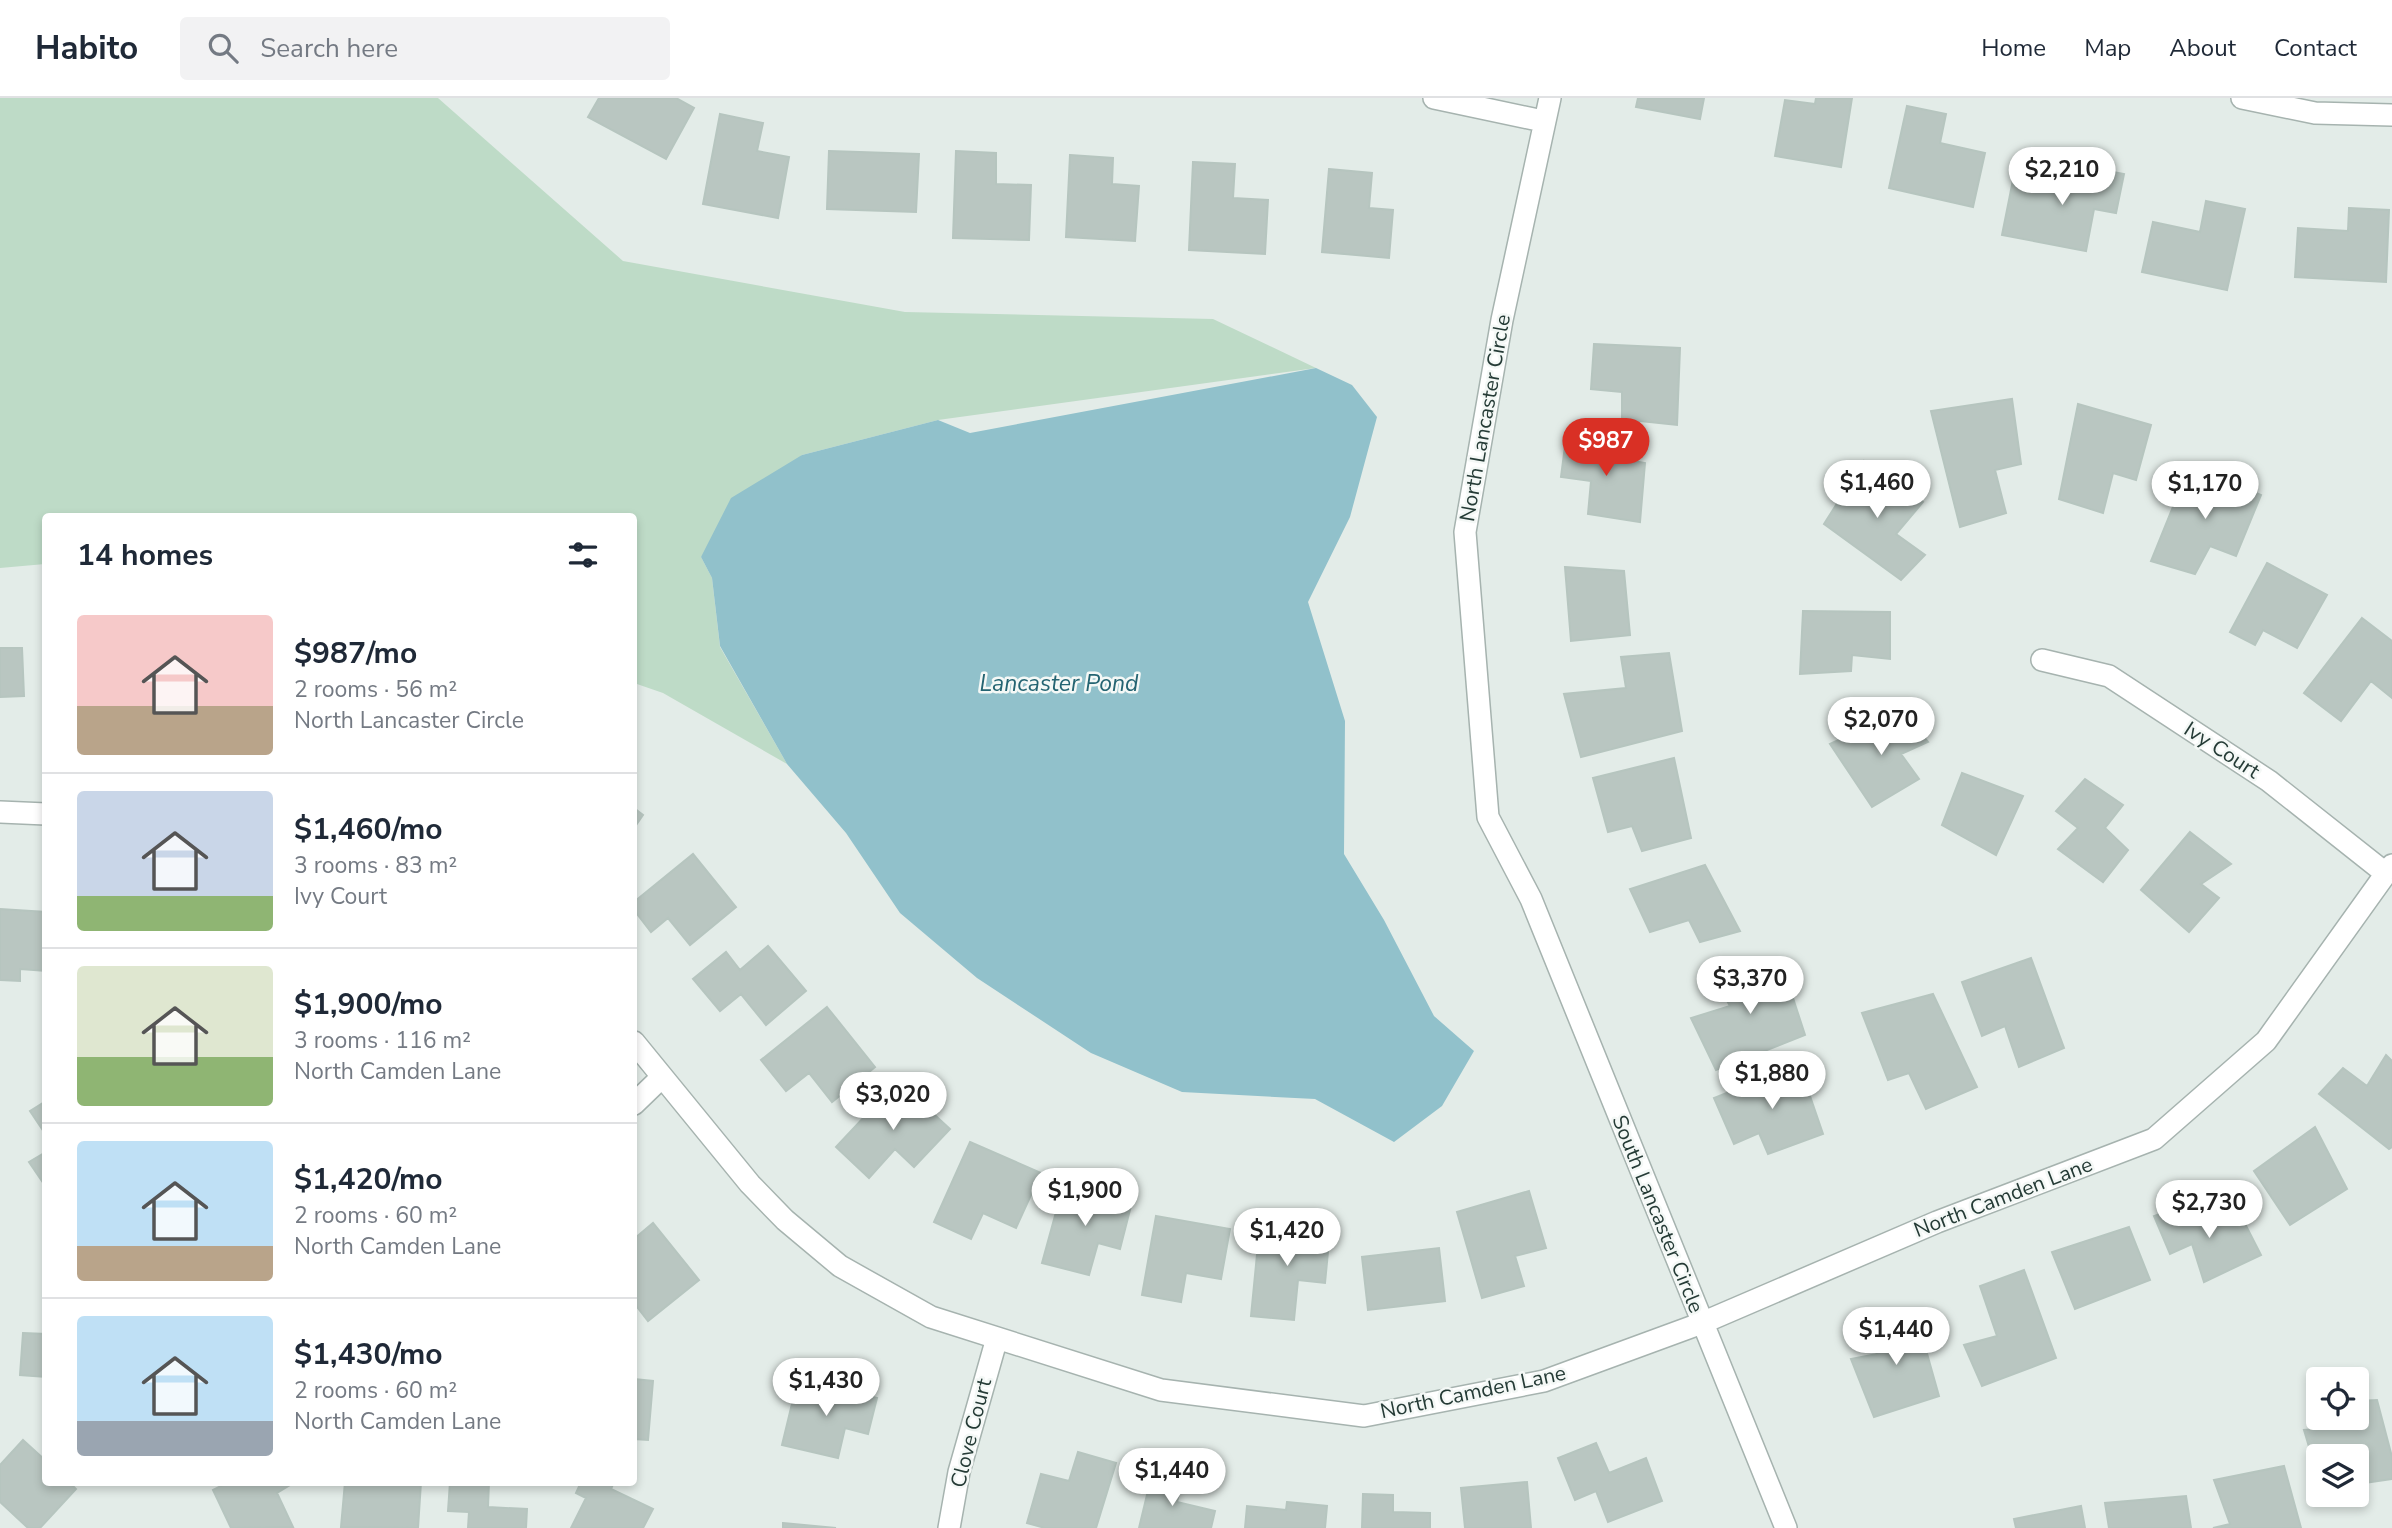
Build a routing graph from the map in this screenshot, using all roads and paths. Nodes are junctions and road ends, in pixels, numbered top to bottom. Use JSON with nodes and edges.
{"nodes":[{"id":1,"x":1434,"y":98,"type":"edge"},
{"id":2,"x":1550,"y":98,"type":"edge"},
{"id":3,"x":2242,"y":98,"type":"edge"},
{"id":4,"x":2392,"y":115,"type":"edge"},
{"id":5,"x":1543,"y":121,"type":"junction"},
{"id":6,"x":2042,"y":660,"type":"dead end"},
{"id":7,"x":0,"y":812,"type":"edge"},
{"id":8,"x":42,"y":814,"type":"edge"},
{"id":9,"x":2388,"y":869,"type":"edge"},
{"id":10,"x":1531,"y":900,"type":"joint"},
{"id":11,"x":637,"y":1046,"type":"edge"},
{"id":12,"x":662,"y":1077,"type":"junction"},
{"id":13,"x":637,"y":1101,"type":"edge"},
{"id":14,"x":1702,"y":1323,"type":"junction"},
{"id":15,"x":997,"y":1338,"type":"junction"},
{"id":16,"x":949,"y":1528,"type":"edge"},
{"id":17,"x":1786,"y":1528,"type":"edge"}],
"edges":[{"from":1,"to":5,"type":"street"},
{"from":2,"to":5,"type":"street","name":"North Lancaster Circle"},
{"from":3,"to":4,"type":"street"},
{"from":5,"to":10,"type":"street","name":"North Lancaster Circle"},
{"from":6,"to":9,"type":"street","name":"Ivy Court"},
{"from":7,"to":8,"type":"street"},
{"from":9,"to":14,"type":"street","name":"North Camden Lane"},
{"from":10,"to":14,"type":"street","name":"South Lancaster Circle"},
{"from":11,"to":12,"type":"street","name":"North Camden Lane"},
{"from":12,"to":13,"type":"street"},
{"from":12,"to":15,"type":"street","name":"North Camden Lane"},
{"from":14,"to":15,"type":"street","name":"North Camden Lane"},
{"from":14,"to":17,"type":"street","name":"South Lancaster Circle"},
{"from":15,"to":16,"type":"street","name":"Clove Court"}]}
